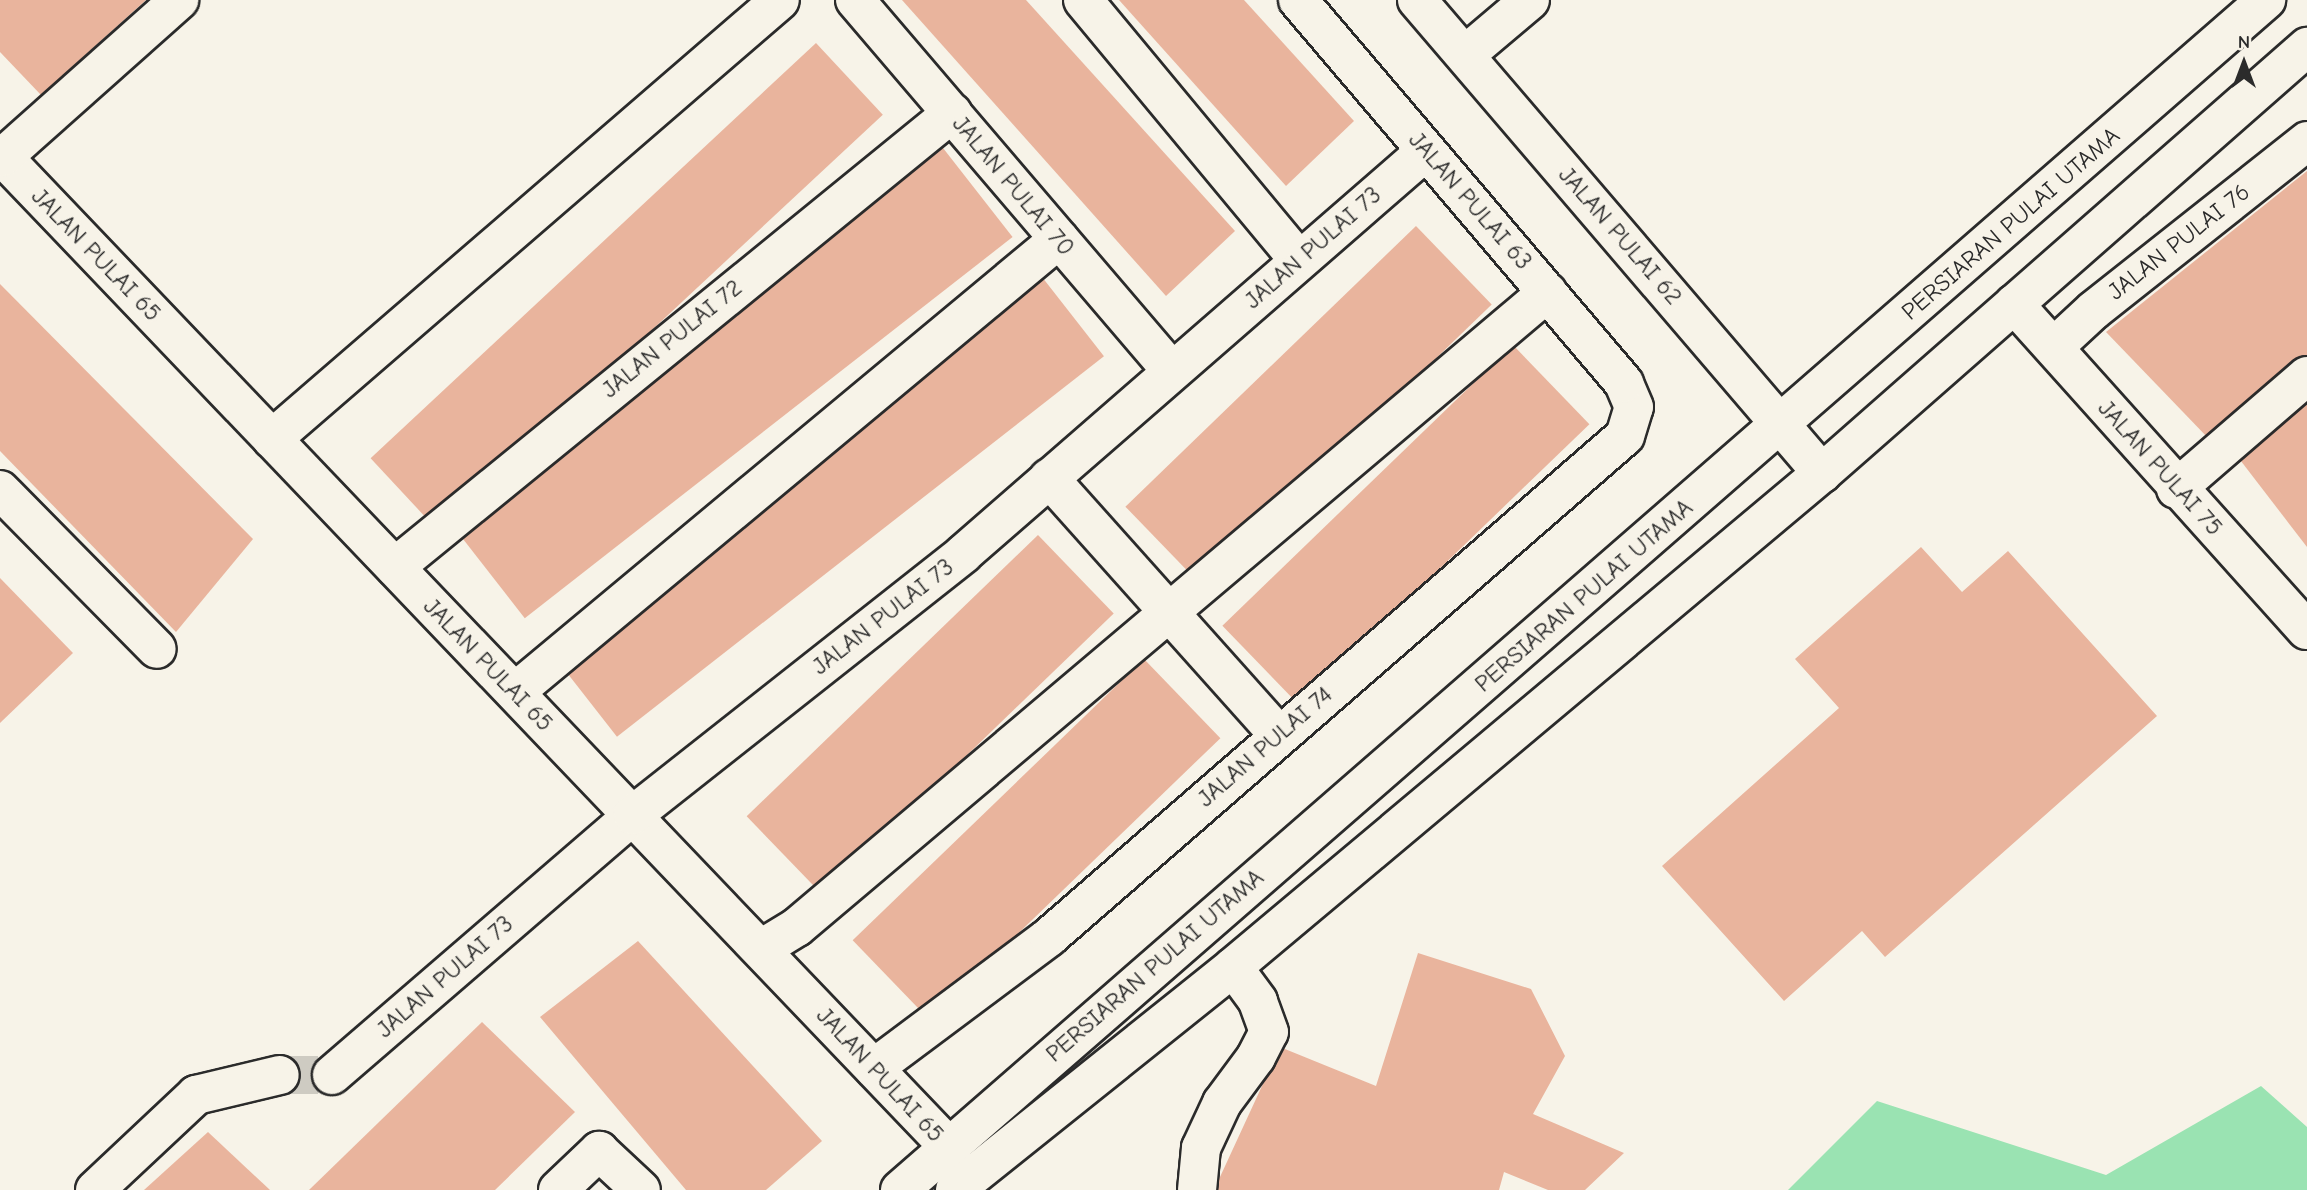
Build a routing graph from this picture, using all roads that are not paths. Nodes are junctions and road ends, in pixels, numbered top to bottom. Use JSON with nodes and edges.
{"nodes":[{"id":1,"x":179,"y":0,"type":"edge"},
{"id":2,"x":780,"y":0,"type":"edge"},
{"id":3,"x":855,"y":0,"type":"edge"},
{"id":4,"x":1083,"y":0,"type":"edge"},
{"id":5,"x":1298,"y":0,"type":"edge"},
{"id":6,"x":1417,"y":0,"type":"edge"},
{"id":7,"x":1530,"y":0,"type":"edge"},
{"id":8,"x":2266,"y":0,"type":"edge"},
{"id":9,"x":2307,"y":47,"type":"edge"},
{"id":10,"x":1465,"y":55,"type":"junction"},
{"id":11,"x":952,"y":113,"type":"junction"},
{"id":12,"x":2307,"y":141,"type":"edge"},
{"id":13,"x":1426,"y":151,"type":"junction"},
{"id":14,"x":1,"y":155,"type":"edge"},
{"id":15,"x":1059,"y":239,"type":"junction"},
{"id":16,"x":1298,"y":259,"type":"junction"},
{"id":17,"x":1548,"y":292,"type":"junction"},
{"id":18,"x":2014,"y":304,"type":"junction"},
{"id":19,"x":2054,"y":348,"type":"junction"},
{"id":20,"x":1171,"y":372,"type":"junction"},
{"id":21,"x":2307,"y":376,"type":"edge"},
{"id":22,"x":1634,"y":407,"type":"joint"},
{"id":23,"x":1782,"y":425,"type":"junction"},
{"id":24,"x":272,"y":439,"type":"junction"},
{"id":25,"x":1822,"y":473,"type":"junction"},
{"id":26,"x":1049,"y":478,"type":"junction"},
{"id":27,"x":2176,"y":489,"type":"junction"},
{"id":28,"x":0,"y":490,"type":"edge"},
{"id":29,"x":394,"y":566,"type":"junction"},
{"id":30,"x":1169,"y":612,"type":"junction"},
{"id":31,"x":2302,"y":615,"type":"edge"},
{"id":32,"x":157,"y":649,"type":"dead end"},
{"id":33,"x":515,"y":692,"type":"junction"},
{"id":34,"x":1279,"y":735,"type":"junction"},
{"id":35,"x":633,"y":815,"type":"junction"},
{"id":36,"x":761,"y":949,"type":"junction"},
{"id":37,"x":1233,"y":967,"type":"junction"},
{"id":38,"x":874,"y":1068,"type":"junction"},
{"id":39,"x":280,"y":1075,"type":"tunnel mouth"},
{"id":40,"x":332,"y":1075,"type":"tunnel mouth"},
{"id":41,"x":947,"y":1145,"type":"junction"},
{"id":42,"x":958,"y":1188,"type":"edge"},
{"id":43,"x":95,"y":1190,"type":"edge"},
{"id":44,"x":558,"y":1190,"type":"edge"},
{"id":45,"x":641,"y":1190,"type":"edge"},
{"id":46,"x":900,"y":1190,"type":"edge"},
{"id":47,"x":1197,"y":1190,"type":"edge"}],
"edges":[{"from":1,"to":14,"type":"street"},
{"from":2,"to":24,"type":"street"},
{"from":3,"to":11,"type":"street","name":"JALAN PULAI 70"},
{"from":4,"to":16,"type":"street"},
{"from":5,"to":13,"type":"street","name":"JALAN PULAI 63"},
{"from":6,"to":10,"type":"street","name":"JALAN PULAI 62"},
{"from":7,"to":10,"type":"street"},
{"from":8,"to":23,"type":"street","name":"PERSIARAN PULAI UTAMA"},
{"from":9,"to":18,"type":"street","name":"PERSIARAN PULAI UTAMA"},
{"from":10,"to":23,"type":"street","name":"JALAN PULAI 62"},
{"from":11,"to":15,"type":"street","name":"JALAN PULAI 70"},
{"from":11,"to":29,"type":"street","name":"JALAN PULAI 72"},
{"from":12,"to":19,"type":"street","name":"JALAN PULAI 76"},
{"from":13,"to":16,"type":"street","name":"JALAN PULAI 73"},
{"from":13,"to":17,"type":"street","name":"JALAN PULAI 63"},
{"from":14,"to":24,"type":"street","name":"JALAN PULAI 65"},
{"from":15,"to":20,"type":"street","name":"JALAN PULAI 70"},
{"from":15,"to":33,"type":"street"},
{"from":16,"to":20,"type":"street","name":"JALAN PULAI 73"},
{"from":17,"to":22,"type":"street","name":"JALAN PULAI 63"},
{"from":17,"to":30,"type":"street"},
{"from":18,"to":19,"type":"street","name":"JALAN PULAI 75"},
{"from":18,"to":25,"type":"street","name":"PERSIARAN PULAI UTAMA"},
{"from":19,"to":27,"type":"street","name":"JALAN PULAI 75"},
{"from":20,"to":26,"type":"street","name":"JALAN PULAI 73"},
{"from":21,"to":27,"type":"street"},
{"from":22,"to":34,"type":"street","name":"JALAN PULAI 74"},
{"from":23,"to":25,"type":"street","name":"JALAN PULAI 62"},
{"from":23,"to":41,"type":"street","name":"PERSIARAN PULAI UTAMA"},
{"from":24,"to":29,"type":"street","name":"JALAN PULAI 65"},
{"from":25,"to":37,"type":"street","name":"PERSIARAN PULAI UTAMA"},
{"from":26,"to":30,"type":"street"},
{"from":26,"to":35,"type":"street","name":"JALAN PULAI 73"},
{"from":27,"to":31,"type":"street","name":"JALAN PULAI 75"},
{"from":28,"to":32,"type":"street"},
{"from":29,"to":33,"type":"street","name":"JALAN PULAI 65"},
{"from":30,"to":34,"type":"street"},
{"from":30,"to":36,"type":"street"},
{"from":33,"to":35,"type":"street","name":"JALAN PULAI 65"},
{"from":34,"to":38,"type":"street","name":"JALAN PULAI 74"},
{"from":35,"to":36,"type":"street","name":"JALAN PULAI 65"},
{"from":35,"to":40,"type":"street","name":"JALAN PULAI 73"},
{"from":36,"to":38,"type":"street","name":"JALAN PULAI 65"},
{"from":37,"to":42,"type":"street","name":"PERSIARAN PULAI UTAMA"},
{"from":37,"to":47,"type":"street"},
{"from":38,"to":41,"type":"street","name":"JALAN PULAI 65"},
{"from":39,"to":43,"type":"street"},
{"from":41,"to":42,"type":"street","name":"JALAN PULAI 65"},
{"from":41,"to":46,"type":"street","name":"PERSIARAN PULAI UTAMA"},
{"from":44,"to":45,"type":"street"}]}
